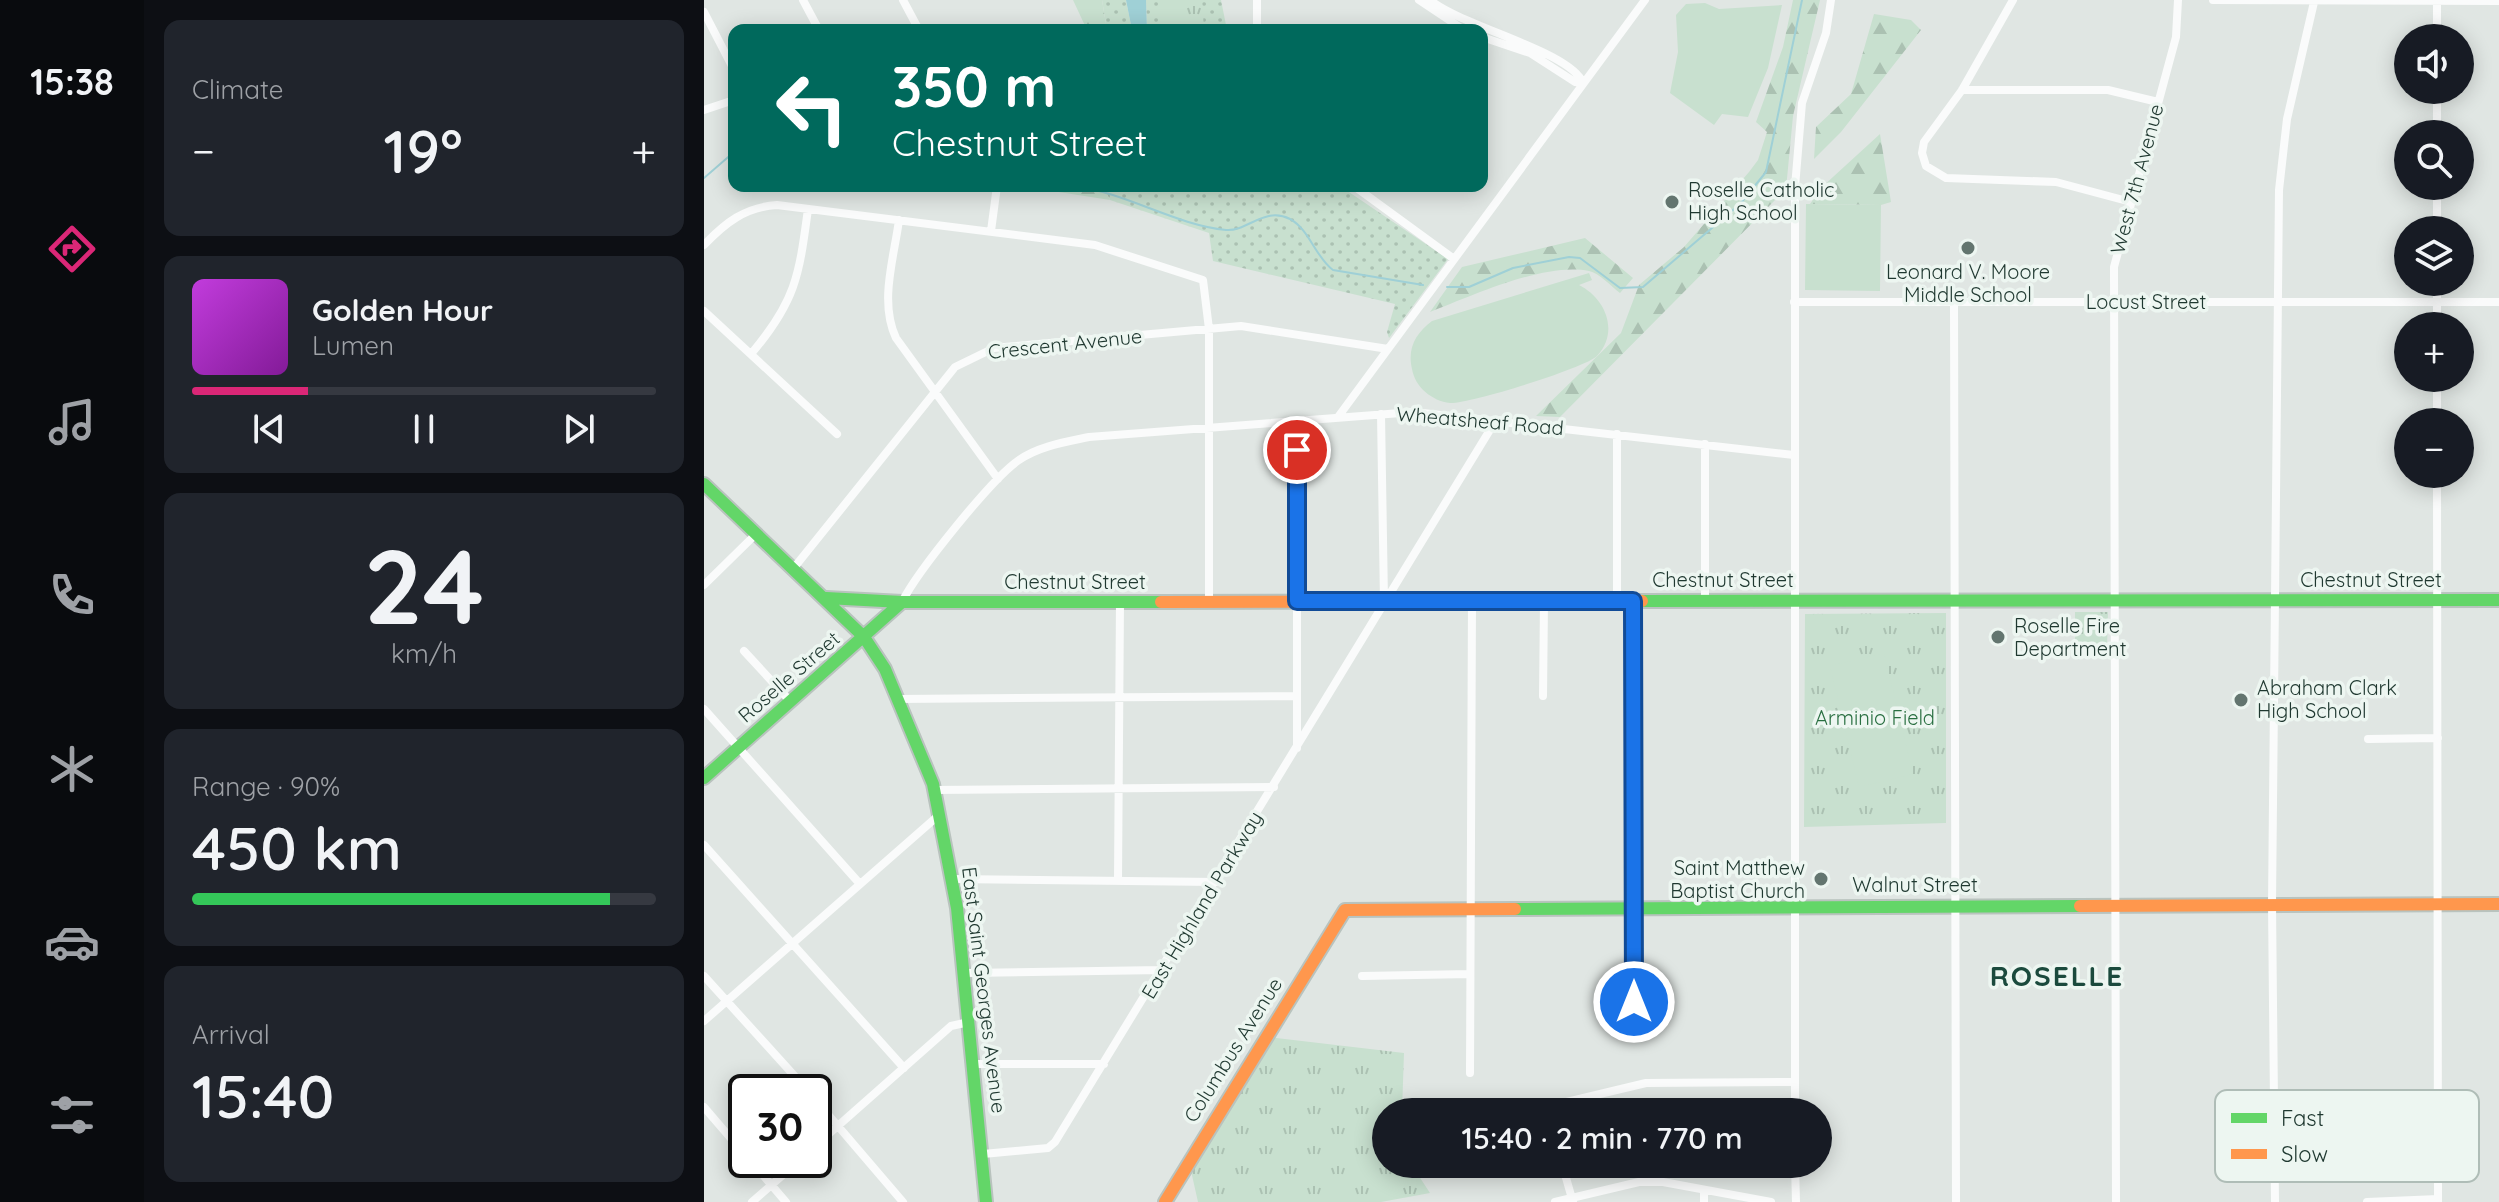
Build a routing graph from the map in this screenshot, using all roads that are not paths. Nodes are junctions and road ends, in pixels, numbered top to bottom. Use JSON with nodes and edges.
{"nodes":[{"id":1,"x":803,"y":0,"type":"edge"},
{"id":2,"x":903,"y":0,"type":"edge"},
{"id":3,"x":1257,"y":0,"type":"edge"},
{"id":4,"x":1419,"y":0,"type":"edge"},
{"id":5,"x":1430,"y":0,"type":"edge"},
{"id":6,"x":1645,"y":0,"type":"edge"},
{"id":7,"x":1831,"y":0,"type":"edge"},
{"id":8,"x":2013,"y":0,"type":"edge"},
{"id":9,"x":2178,"y":0,"type":"edge"},
{"id":10,"x":2213,"y":0,"type":"edge"},
{"id":11,"x":2238,"y":0,"type":"edge"},
{"id":12,"x":2437,"y":0,"type":"edge"},
{"id":13,"x":2499,"y":1,"type":"edge"},
{"id":14,"x":2314,"y":2,"type":"edge"},
{"id":15,"x":704,"y":12,"type":"edge"},
{"id":16,"x":816,"y":24,"type":"edge"},
{"id":17,"x":916,"y":24,"type":"edge"},
{"id":18,"x":1257,"y":24,"type":"edge"},
{"id":19,"x":1455,"y":24,"type":"edge"},
{"id":20,"x":1470,"y":24,"type":"edge"},
{"id":21,"x":2437,"y":24,"type":"edge"},
{"id":22,"x":1488,"y":31,"type":"edge"},
{"id":23,"x":1488,"y":39,"type":"edge"},
{"id":24,"x":728,"y":58,"type":"edge"},
{"id":25,"x":1583,"y":83,"type":"junction"},
{"id":26,"x":1962,"y":90,"type":"junction"},
{"id":27,"x":728,"y":102,"type":"edge"},
{"id":28,"x":2158,"y":102,"type":"junction"},
{"id":29,"x":704,"y":110,"type":"edge"},
{"id":30,"x":996,"y":192,"type":"edge"},
{"id":31,"x":1362,"y":192,"type":"edge"},
{"id":32,"x":2131,"y":202,"type":"junction"},
{"id":33,"x":808,"y":209,"type":"junction"},
{"id":34,"x":899,"y":220,"type":"junction"},
{"id":35,"x":991,"y":231,"type":"junction"},
{"id":36,"x":704,"y":245,"type":"edge"},
{"id":37,"x":1454,"y":259,"type":"junction"},
{"id":38,"x":2437,"y":296,"type":"edge"},
{"id":39,"x":1794,"y":302,"type":"junction"},
{"id":40,"x":2115,"y":302,"type":"junction"},
{"id":41,"x":2277,"y":302,"type":"junction"},
{"id":42,"x":2437,"y":302,"type":"junction"},
{"id":43,"x":2499,"y":302,"type":"edge"},
{"id":44,"x":1954,"y":303,"type":"junction"},
{"id":45,"x":704,"y":311,"type":"edge"},
{"id":46,"x":2437,"y":312,"type":"edge"},
{"id":47,"x":1209,"y":329,"type":"junction"},
{"id":48,"x":1388,"y":349,"type":"junction"},
{"id":49,"x":751,"y":354,"type":"junction"},
{"id":50,"x":937,"y":391,"type":"junction"},
{"id":51,"x":1381,"y":414,"type":"junction"},
{"id":52,"x":1338,"y":417,"type":"junction"},
{"id":53,"x":1297,"y":420,"type":"junction"},
{"id":54,"x":1496,"y":420,"type":"junction"},
{"id":55,"x":1209,"y":427,"type":"junction"},
{"id":56,"x":837,"y":434,"type":"dead end"},
{"id":57,"x":1617,"y":434,"type":"junction"},
{"id":58,"x":1705,"y":444,"type":"junction"},
{"id":59,"x":1794,"y":455,"type":"junction"},
{"id":60,"x":998,"y":479,"type":"junction"},
{"id":61,"x":704,"y":484,"type":"edge"},
{"id":62,"x":2437,"y":488,"type":"edge"},
{"id":63,"x":756,"y":534,"type":"junction"},
{"id":64,"x":793,"y":569,"type":"junction"},
{"id":65,"x":704,"y":585,"type":"edge"},
{"id":66,"x":826,"y":598,"type":"junction"},
{"id":67,"x":2439,"y":599,"type":"junction"},
{"id":68,"x":1705,"y":600,"type":"junction"},
{"id":69,"x":1794,"y":600,"type":"junction"},
{"id":70,"x":2116,"y":600,"type":"junction"},
{"id":71,"x":2277,"y":600,"type":"junction"},
{"id":72,"x":2499,"y":600,"type":"edge"},
{"id":73,"x":1120,"y":601,"type":"junction"},
{"id":74,"x":1297,"y":601,"type":"junction"},
{"id":75,"x":1617,"y":601,"type":"junction"},
{"id":76,"x":1633,"y":601,"type":"junction"},
{"id":77,"x":902,"y":602,"type":"junction"},
{"id":78,"x":1209,"y":602,"type":"junction"},
{"id":79,"x":1384,"y":602,"type":"junction"},
{"id":80,"x":1472,"y":602,"type":"junction"},
{"id":81,"x":1544,"y":602,"type":"junction"},
{"id":82,"x":1955,"y":602,"type":"junction"},
{"id":83,"x":864,"y":637,"type":"junction"},
{"id":84,"x":744,"y":651,"type":"dead end"},
{"id":85,"x":1297,"y":696,"type":"junction"},
{"id":86,"x":1543,"y":696,"type":"dead end"},
{"id":87,"x":1120,"y":697,"type":"junction"},
{"id":88,"x":898,"y":699,"type":"junction"},
{"id":89,"x":791,"y":702,"type":"junction"},
{"id":90,"x":704,"y":709,"type":"edge"},
{"id":91,"x":2438,"y":738,"type":"junction"},
{"id":92,"x":2368,"y":739,"type":"dead end"},
{"id":93,"x":738,"y":748,"type":"junction"},
{"id":94,"x":1297,"y":749,"type":"junction"},
{"id":95,"x":704,"y":778,"type":"edge"},
{"id":96,"x":1120,"y":787,"type":"junction"},
{"id":97,"x":1274,"y":787,"type":"junction"},
{"id":98,"x":934,"y":790,"type":"junction"},
{"id":99,"x":939,"y":815,"type":"junction"},
{"id":100,"x":704,"y":845,"type":"edge"},
{"id":101,"x":951,"y":879,"type":"junction"},
{"id":102,"x":1118,"y":881,"type":"junction"},
{"id":103,"x":1216,"y":882,"type":"junction"},
{"id":104,"x":860,"y":884,"type":"junction"},
{"id":105,"x":2117,"y":904,"type":"junction"},
{"id":106,"x":2272,"y":904,"type":"junction"},
{"id":107,"x":2438,"y":904,"type":"junction"},
{"id":108,"x":2499,"y":904,"type":"edge"},
{"id":109,"x":1795,"y":905,"type":"junction"},
{"id":110,"x":1956,"y":905,"type":"junction"},
{"id":111,"x":1634,"y":906,"type":"junction"},
{"id":112,"x":1470,"y":907,"type":"junction"},
{"id":113,"x":1337,"y":921,"type":"joint"},
{"id":114,"x":792,"y":944,"type":"junction"},
{"id":115,"x":1162,"y":970,"type":"junction"},
{"id":116,"x":964,"y":973,"type":"junction"},
{"id":117,"x":1470,"y":974,"type":"junction"},
{"id":118,"x":704,"y":976,"type":"edge"},
{"id":119,"x":1362,"y":976,"type":"dead end"},
{"id":120,"x":727,"y":1001,"type":"junction"},
{"id":121,"x":704,"y":1021,"type":"edge"},
{"id":122,"x":969,"y":1022,"type":"junction"},
{"id":123,"x":1634,"y":1033,"type":"dead end"},
{"id":124,"x":974,"y":1064,"type":"junction"},
{"id":125,"x":1104,"y":1064,"type":"junction"},
{"id":126,"x":904,"y":1068,"type":"junction"},
{"id":127,"x":1470,"y":1073,"type":"dead end"},
{"id":128,"x":793,"y":1074,"type":"edge"},
{"id":129,"x":1795,"y":1082,"type":"junction"},
{"id":130,"x":2274,"y":1090,"type":"edge"},
{"id":131,"x":2438,"y":1090,"type":"edge"},
{"id":132,"x":1589,"y":1098,"type":"edge"},
{"id":133,"x":1795,"y":1098,"type":"edge"},
{"id":134,"x":704,"y":1107,"type":"edge"},
{"id":135,"x":832,"y":1117,"type":"edge"},
{"id":136,"x":839,"y":1125,"type":"junction"},
{"id":137,"x":832,"y":1131,"type":"edge"},
{"id":138,"x":728,"y":1135,"type":"edge"},
{"id":139,"x":983,"y":1154,"type":"junction"},
{"id":140,"x":765,"y":1178,"type":"edge"},
{"id":141,"x":779,"y":1178,"type":"edge"},
{"id":142,"x":1566,"y":1178,"type":"edge"},
{"id":143,"x":1795,"y":1178,"type":"edge"},
{"id":144,"x":2275,"y":1182,"type":"edge"},
{"id":145,"x":771,"y":1185,"type":"junction"},
{"id":146,"x":1704,"y":1190,"type":"junction"},
{"id":147,"x":1572,"y":1200,"type":"edge"},
{"id":148,"x":2438,"y":1200,"type":"edge"},
{"id":149,"x":752,"y":1202,"type":"edge"},
{"id":150,"x":786,"y":1202,"type":"edge"},
{"id":151,"x":903,"y":1202,"type":"edge"},
{"id":152,"x":986,"y":1202,"type":"edge"},
{"id":153,"x":1165,"y":1202,"type":"edge"},
{"id":154,"x":1555,"y":1202,"type":"edge"},
{"id":155,"x":1704,"y":1202,"type":"edge"},
{"id":156,"x":1771,"y":1202,"type":"edge"},
{"id":157,"x":1796,"y":1202,"type":"edge"},
{"id":158,"x":1956,"y":1202,"type":"edge"},
{"id":159,"x":2116,"y":1202,"type":"edge"},
{"id":160,"x":2275,"y":1202,"type":"edge"},
{"id":161,"x":2367,"y":1202,"type":"edge"}],
"edges":[{"from":1,"to":16,"type":"street"},
{"from":2,"to":17,"type":"street"},
{"from":3,"to":18,"type":"street"},
{"from":4,"to":19,"type":"street"},
{"from":5,"to":20,"type":"street"},
{"from":6,"to":25,"type":"street"},
{"from":7,"to":39,"type":"street"},
{"from":8,"to":26,"type":"street"},
{"from":9,"to":28,"type":"street","name":"West 7th Avenue"},
{"from":10,"to":11,"type":"street"},
{"from":11,"to":14,"type":"street"},
{"from":12,"to":13,"type":"street"},
{"from":12,"to":14,"type":"street"},
{"from":12,"to":21,"type":"street"},
{"from":14,"to":41,"type":"street"},
{"from":15,"to":24,"type":"street"},
{"from":22,"to":25,"type":"street"},
{"from":23,"to":25,"type":"street"},
{"from":25,"to":37,"type":"street"},
{"from":26,"to":28,"type":"street"},
{"from":26,"to":32,"type":"street"},
{"from":27,"to":29,"type":"street"},
{"from":28,"to":32,"type":"street","name":"West 7th Avenue"},
{"from":30,"to":35,"type":"street"},
{"from":31,"to":37,"type":"street"},
{"from":32,"to":40,"type":"street","name":"West 7th Avenue"},
{"from":33,"to":34,"type":"street"},
{"from":33,"to":36,"type":"street"},
{"from":33,"to":49,"type":"street"},
{"from":34,"to":35,"type":"street"},
{"from":34,"to":50,"type":"street"},
{"from":35,"to":47,"type":"street"},
{"from":37,"to":48,"type":"street"},
{"from":38,"to":42,"type":"street"},
{"from":39,"to":44,"type":"street","name":"Locust Street"},
{"from":39,"to":59,"type":"street"},
{"from":40,"to":41,"type":"street","name":"Locust Street"},
{"from":40,"to":44,"type":"street","name":"Locust Street"},
{"from":40,"to":70,"type":"street","name":"West 7th Avenue"},
{"from":41,"to":42,"type":"street","name":"Locust Street"},
{"from":41,"to":71,"type":"street"},
{"from":42,"to":43,"type":"street","name":"Locust Street"},
{"from":42,"to":46,"type":"street"},
{"from":44,"to":82,"type":"street"},
{"from":45,"to":49,"type":"street"},
{"from":47,"to":48,"type":"street","name":"Crescent Avenue"},
{"from":47,"to":50,"type":"street","name":"Crescent Avenue"},
{"from":47,"to":55,"type":"street"},
{"from":48,"to":52,"type":"street"},
{"from":49,"to":56,"type":"street"},
{"from":50,"to":60,"type":"street"},
{"from":50,"to":64,"type":"street","name":"Crescent Avenue"},
{"from":51,"to":52,"type":"street","name":"Wheatsheaf Road"},
{"from":51,"to":54,"type":"street","name":"Wheatsheaf Road"},
{"from":51,"to":79,"type":"street"},
{"from":52,"to":53,"type":"street","name":"Wheatsheaf Road"},
{"from":53,"to":55,"type":"street","name":"Wheatsheaf Road"},
{"from":53,"to":74,"type":"street"},
{"from":54,"to":57,"type":"street","name":"Wheatsheaf Road"},
{"from":54,"to":79,"type":"street","name":"East Highland Parkway"},
{"from":55,"to":60,"type":"street","name":"Wheatsheaf Road"},
{"from":55,"to":78,"type":"street"},
{"from":57,"to":58,"type":"street","name":"Wheatsheaf Road"},
{"from":57,"to":75,"type":"street"},
{"from":58,"to":59,"type":"street","name":"Wheatsheaf Road"},
{"from":58,"to":68,"type":"street"},
{"from":59,"to":69,"type":"street"},
{"from":60,"to":77,"type":"street","name":"Wheatsheaf Road"},
{"from":61,"to":63,"type":"street","name":"East Saint Georges Avenue"},
{"from":62,"to":67,"type":"street"},
{"from":63,"to":64,"type":"street","name":"East Saint Georges Avenue"},
{"from":63,"to":65,"type":"street"},
{"from":64,"to":66,"type":"street","name":"East Saint Georges Avenue"},
{"from":66,"to":77,"type":"street","name":"Chestnut Street"},
{"from":66,"to":83,"type":"street","name":"East Saint Georges Avenue"},
{"from":67,"to":71,"type":"street","name":"Chestnut Street"},
{"from":67,"to":72,"type":"street","name":"Chestnut Street"},
{"from":67,"to":91,"type":"street"},
{"from":68,"to":69,"type":"street","name":"Chestnut Street"},
{"from":68,"to":76,"type":"street","name":"Chestnut Street"},
{"from":69,"to":82,"type":"street","name":"Chestnut Street"},
{"from":69,"to":109,"type":"street"},
{"from":70,"to":71,"type":"street","name":"Chestnut Street"},
{"from":70,"to":82,"type":"street","name":"Chestnut Street"},
{"from":70,"to":105,"type":"street","name":"West 7th Avenue"},
{"from":71,"to":106,"type":"street"},
{"from":73,"to":77,"type":"street","name":"Chestnut Street"},
{"from":73,"to":78,"type":"street","name":"Chestnut Street"},
{"from":73,"to":87,"type":"street"},
{"from":74,"to":78,"type":"street","name":"Chestnut Street"},
{"from":74,"to":79,"type":"street","name":"Chestnut Street"},
{"from":74,"to":85,"type":"street"},
{"from":75,"to":76,"type":"street","name":"Chestnut Street"},
{"from":75,"to":81,"type":"street","name":"Chestnut Street"},
{"from":76,"to":111,"type":"street"},
{"from":77,"to":83,"type":"street"},
{"from":79,"to":80,"type":"street","name":"Chestnut Street"},
{"from":79,"to":94,"type":"street","name":"East Highland Parkway"},
{"from":80,"to":81,"type":"street","name":"Chestnut Street"},
{"from":80,"to":112,"type":"street"},
{"from":81,"to":86,"type":"street"},
{"from":82,"to":110,"type":"street"},
{"from":83,"to":88,"type":"street","name":"East Saint Georges Avenue"},
{"from":83,"to":89,"type":"street","name":"Roselle Street"},
{"from":84,"to":89,"type":"street"},
{"from":85,"to":87,"type":"street"},
{"from":85,"to":94,"type":"street"},
{"from":87,"to":88,"type":"street"},
{"from":87,"to":96,"type":"street"},
{"from":88,"to":98,"type":"street","name":"East Saint Georges Avenue"},
{"from":89,"to":93,"type":"street","name":"Roselle Street"},
{"from":90,"to":93,"type":"street"},
{"from":91,"to":92,"type":"street"},
{"from":91,"to":107,"type":"street"},
{"from":93,"to":95,"type":"street","name":"Roselle Street"},
{"from":93,"to":104,"type":"street"},
{"from":94,"to":97,"type":"street","name":"East Highland Parkway"},
{"from":96,"to":97,"type":"street"},
{"from":96,"to":98,"type":"street"},
{"from":96,"to":102,"type":"street"},
{"from":97,"to":103,"type":"street","name":"East Highland Parkway"},
{"from":98,"to":99,"type":"street","name":"East Saint Georges Avenue"},
{"from":99,"to":101,"type":"street","name":"East Saint Georges Avenue"},
{"from":99,"to":104,"type":"street"},
{"from":100,"to":114,"type":"street"},
{"from":101,"to":102,"type":"street"},
{"from":101,"to":116,"type":"street","name":"East Saint Georges Avenue"},
{"from":102,"to":103,"type":"street"},
{"from":103,"to":115,"type":"street","name":"East Highland Parkway"},
{"from":104,"to":114,"type":"street"},
{"from":105,"to":106,"type":"street","name":"Walnut Street"},
{"from":105,"to":110,"type":"street","name":"Walnut Street"},
{"from":105,"to":159,"type":"street","name":"West 7th Avenue"},
{"from":106,"to":107,"type":"street","name":"Walnut Street"},
{"from":106,"to":130,"type":"street"},
{"from":107,"to":108,"type":"street","name":"Walnut Street"},
{"from":107,"to":131,"type":"street"},
{"from":109,"to":110,"type":"street","name":"Walnut Street"},
{"from":109,"to":111,"type":"street","name":"Walnut Street"},
{"from":109,"to":129,"type":"street"},
{"from":110,"to":158,"type":"street"},
{"from":111,"to":112,"type":"street","name":"Walnut Street"},
{"from":111,"to":123,"type":"street"},
{"from":112,"to":113,"type":"street","name":"Walnut Street"},
{"from":112,"to":117,"type":"street"},
{"from":113,"to":153,"type":"street","name":"Columbus Avenue"},
{"from":114,"to":120,"type":"street"},
{"from":114,"to":126,"type":"street"},
{"from":115,"to":116,"type":"street"},
{"from":115,"to":125,"type":"street","name":"East Highland Parkway"},
{"from":116,"to":122,"type":"street","name":"East Saint Georges Avenue"},
{"from":117,"to":119,"type":"street"},
{"from":117,"to":127,"type":"street"},
{"from":118,"to":120,"type":"street"},
{"from":120,"to":121,"type":"street"},
{"from":120,"to":128,"type":"street"},
{"from":122,"to":124,"type":"street","name":"East Saint Georges Avenue"},
{"from":122,"to":126,"type":"street"},
{"from":124,"to":125,"type":"street"},
{"from":124,"to":139,"type":"street","name":"East Saint Georges Avenue"},
{"from":125,"to":139,"type":"street","name":"East Highland Parkway"},
{"from":126,"to":136,"type":"street"},
{"from":129,"to":132,"type":"street"},
{"from":129,"to":133,"type":"street"},
{"from":134,"to":138,"type":"street"},
{"from":135,"to":136,"type":"street"},
{"from":136,"to":137,"type":"street"},
{"from":136,"to":151,"type":"street"},
{"from":139,"to":152,"type":"street","name":"East Saint Georges Avenue"},
{"from":140,"to":145,"type":"street"},
{"from":141,"to":145,"type":"street"},
{"from":142,"to":147,"type":"street"},
{"from":143,"to":157,"type":"street"},
{"from":144,"to":160,"type":"street"},
{"from":145,"to":149,"type":"street"},
{"from":145,"to":150,"type":"street"},
{"from":146,"to":147,"type":"street"},
{"from":146,"to":155,"type":"street"},
{"from":146,"to":156,"type":"street"},
{"from":147,"to":154,"type":"street"},
{"from":148,"to":161,"type":"street"}]}
